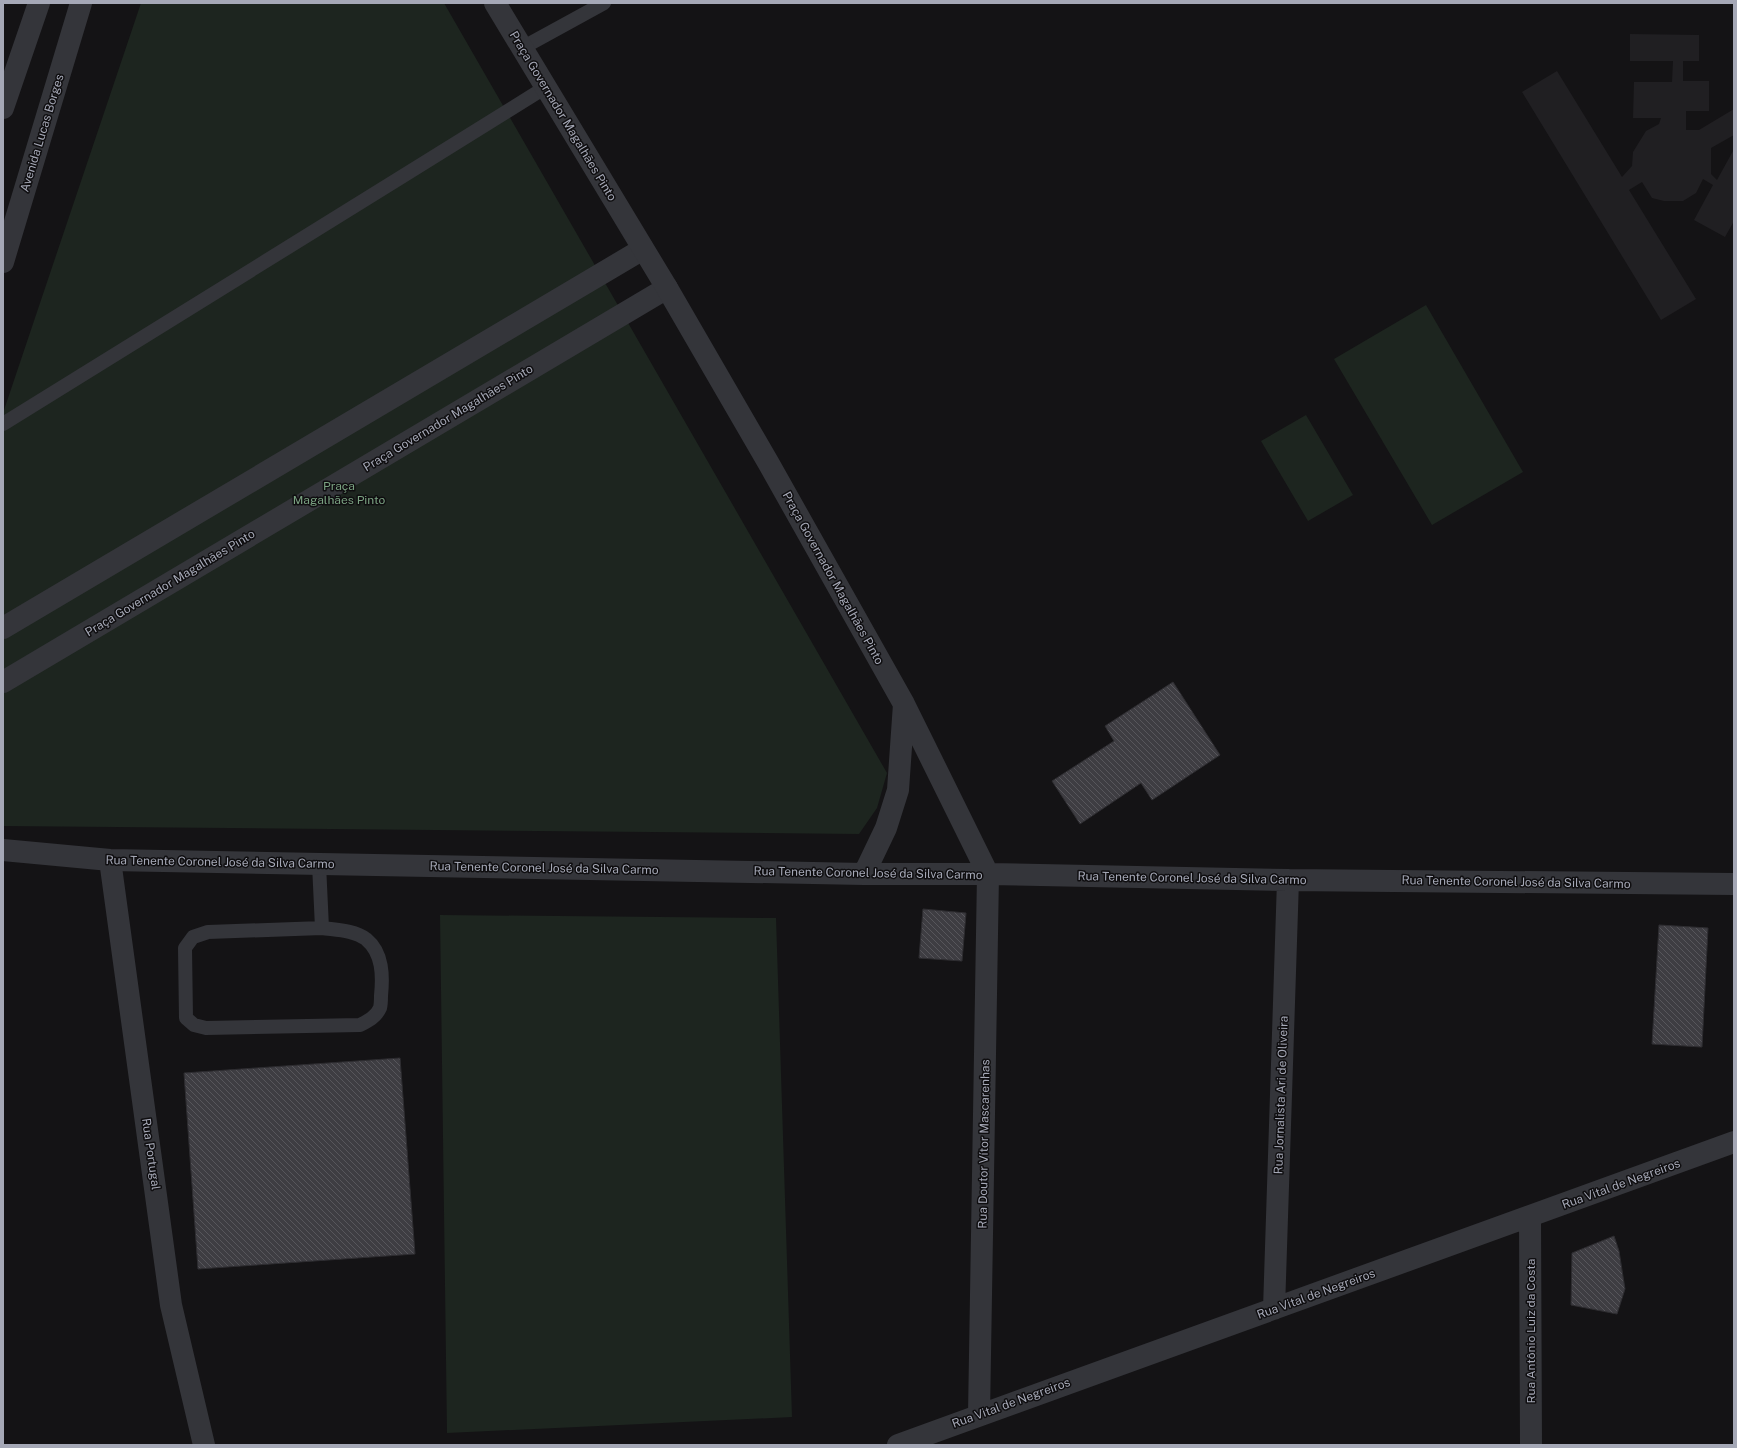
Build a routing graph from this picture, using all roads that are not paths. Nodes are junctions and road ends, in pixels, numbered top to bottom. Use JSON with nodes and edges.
{"nodes":[{"id":1,"x":39,"y":3,"type":"edge"},
{"id":2,"x":81,"y":3,"type":"edge"},
{"id":3,"x":495,"y":3,"type":"edge"},
{"id":4,"x":604,"y":3,"type":"edge"},
{"id":5,"x":522,"y":48,"type":"junction"},
{"id":6,"x":546,"y":87,"type":"junction"},
{"id":7,"x":3,"y":108,"type":"edge"},
{"id":8,"x":643,"y":249,"type":"junction"},
{"id":9,"x":3,"y":262,"type":"edge"},
{"id":10,"x":667,"y":288,"type":"junction"},
{"id":11,"x":3,"y":424,"type":"edge"},
{"id":12,"x":3,"y":628,"type":"edge"},
{"id":13,"x":3,"y":682,"type":"edge"},
{"id":14,"x":904,"y":704,"type":"junction"},
{"id":15,"x":3,"y":850,"type":"edge"},
{"id":16,"x":110,"y":860,"type":"junction"},
{"id":17,"x":319,"y":864,"type":"junction"},
{"id":18,"x":864,"y":874,"type":"junction"},
{"id":19,"x":988,"y":874,"type":"junction"},
{"id":20,"x":1288,"y":880,"type":"junction"},
{"id":21,"x":1734,"y":884,"type":"edge"},
{"id":22,"x":322,"y":928,"type":"junction"},
{"id":23,"x":1734,"y":1142,"type":"edge"},
{"id":24,"x":1530,"y":1217,"type":"junction"},
{"id":25,"x":1274,"y":1309,"type":"junction"},
{"id":26,"x":979,"y":1415,"type":"junction"},
{"id":27,"x":204,"y":1445,"type":"edge"},
{"id":28,"x":898,"y":1445,"type":"edge"},
{"id":29,"x":1531,"y":1445,"type":"edge"}],
"edges":[{"from":1,"to":7,"type":"street"},
{"from":2,"to":9,"type":"street","name":"Avenida Lucas Borges"},
{"from":3,"to":5,"type":"street","name":"Praça Governador Magalhães Pinto"},
{"from":4,"to":5,"type":"lane"},
{"from":5,"to":6,"type":"street","name":"Praça Governador Magalhães Pinto"},
{"from":6,"to":8,"type":"street","name":"Praça Governador Magalhães Pinto"},
{"from":6,"to":11,"type":"lane"},
{"from":8,"to":10,"type":"street","name":"Praça Governador Magalhães Pinto"},
{"from":8,"to":12,"type":"street"},
{"from":10,"to":13,"type":"street","name":"Praça Governador Magalhães Pinto"},
{"from":10,"to":14,"type":"street","name":"Praça Governador Magalhães Pinto"},
{"from":14,"to":18,"type":"street"},
{"from":14,"to":19,"type":"street","name":"Praça Governador Magalhães Pinto"},
{"from":15,"to":16,"type":"street","name":"Rua Tenente Coronel José da Silva Carmo"},
{"from":16,"to":17,"type":"street","name":"Rua Tenente Coronel José da Silva Carmo"},
{"from":16,"to":27,"type":"street","name":"Rua Portugal"},
{"from":17,"to":18,"type":"street","name":"Rua Tenente Coronel José da Silva Carmo"},
{"from":17,"to":22,"type":"lane"},
{"from":18,"to":19,"type":"street","name":"Rua Tenente Coronel José da Silva Carmo"},
{"from":19,"to":20,"type":"street","name":"Rua Tenente Coronel José da Silva Carmo"},
{"from":19,"to":26,"type":"street","name":"Rua Doutor Vítor Mascarenhas"},
{"from":20,"to":21,"type":"street","name":"Rua Tenente Coronel José da Silva Carmo"},
{"from":20,"to":25,"type":"street","name":"Rua Jornalista Ari de Oliveira"},
{"from":22,"to":22,"type":"lane"},
{"from":23,"to":24,"type":"street","name":"Rua Vital de Negreiros"},
{"from":24,"to":25,"type":"street","name":"Rua Vital de Negreiros"},
{"from":24,"to":29,"type":"street","name":"Rua Antônio Luiz da Costa"},
{"from":25,"to":26,"type":"street","name":"Rua Vital de Negreiros"},
{"from":26,"to":28,"type":"street","name":"Rua Vital de Negreiros"}]}
